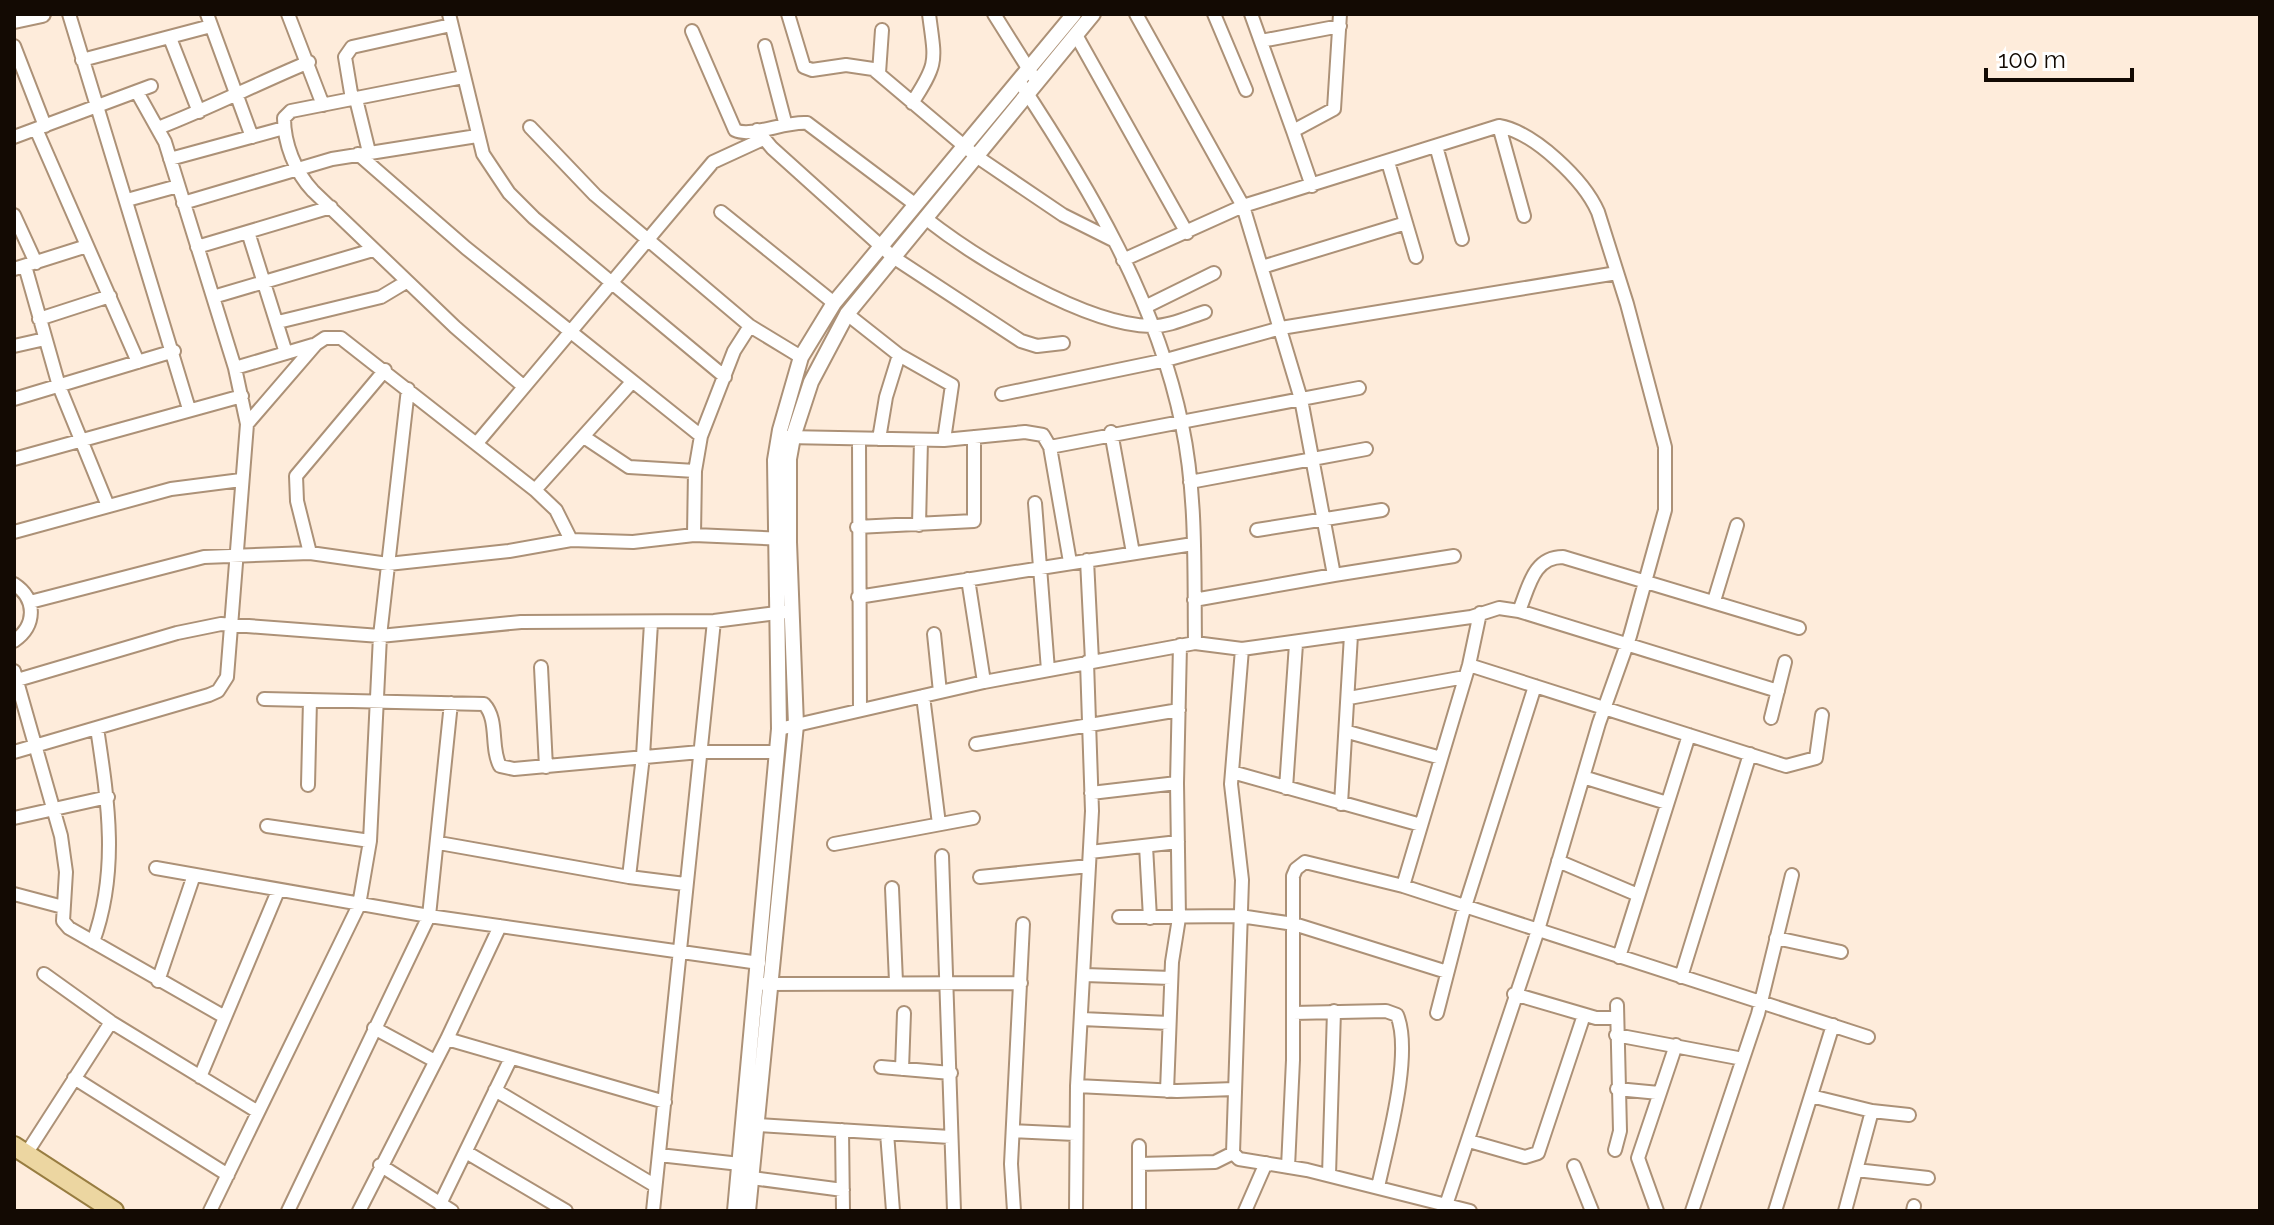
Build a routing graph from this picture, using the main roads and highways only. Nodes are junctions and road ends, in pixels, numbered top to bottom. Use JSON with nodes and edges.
{"nodes":[{"id":1,"x":39,"y":14,"type":"edge"},
{"id":2,"x":14,"y":20,"type":"edge"},
{"id":3,"x":18,"y":1153,"type":"edge"},
{"id":4,"x":94,"y":1211,"type":"edge"},
{"id":5,"x":114,"y":1211,"type":"edge"}],
"edges":[{"from":1,"to":2,"type":"main road"},
{"from":3,"to":4,"type":"main road"},
{"from":3,"to":5,"type":"main road"}]}
